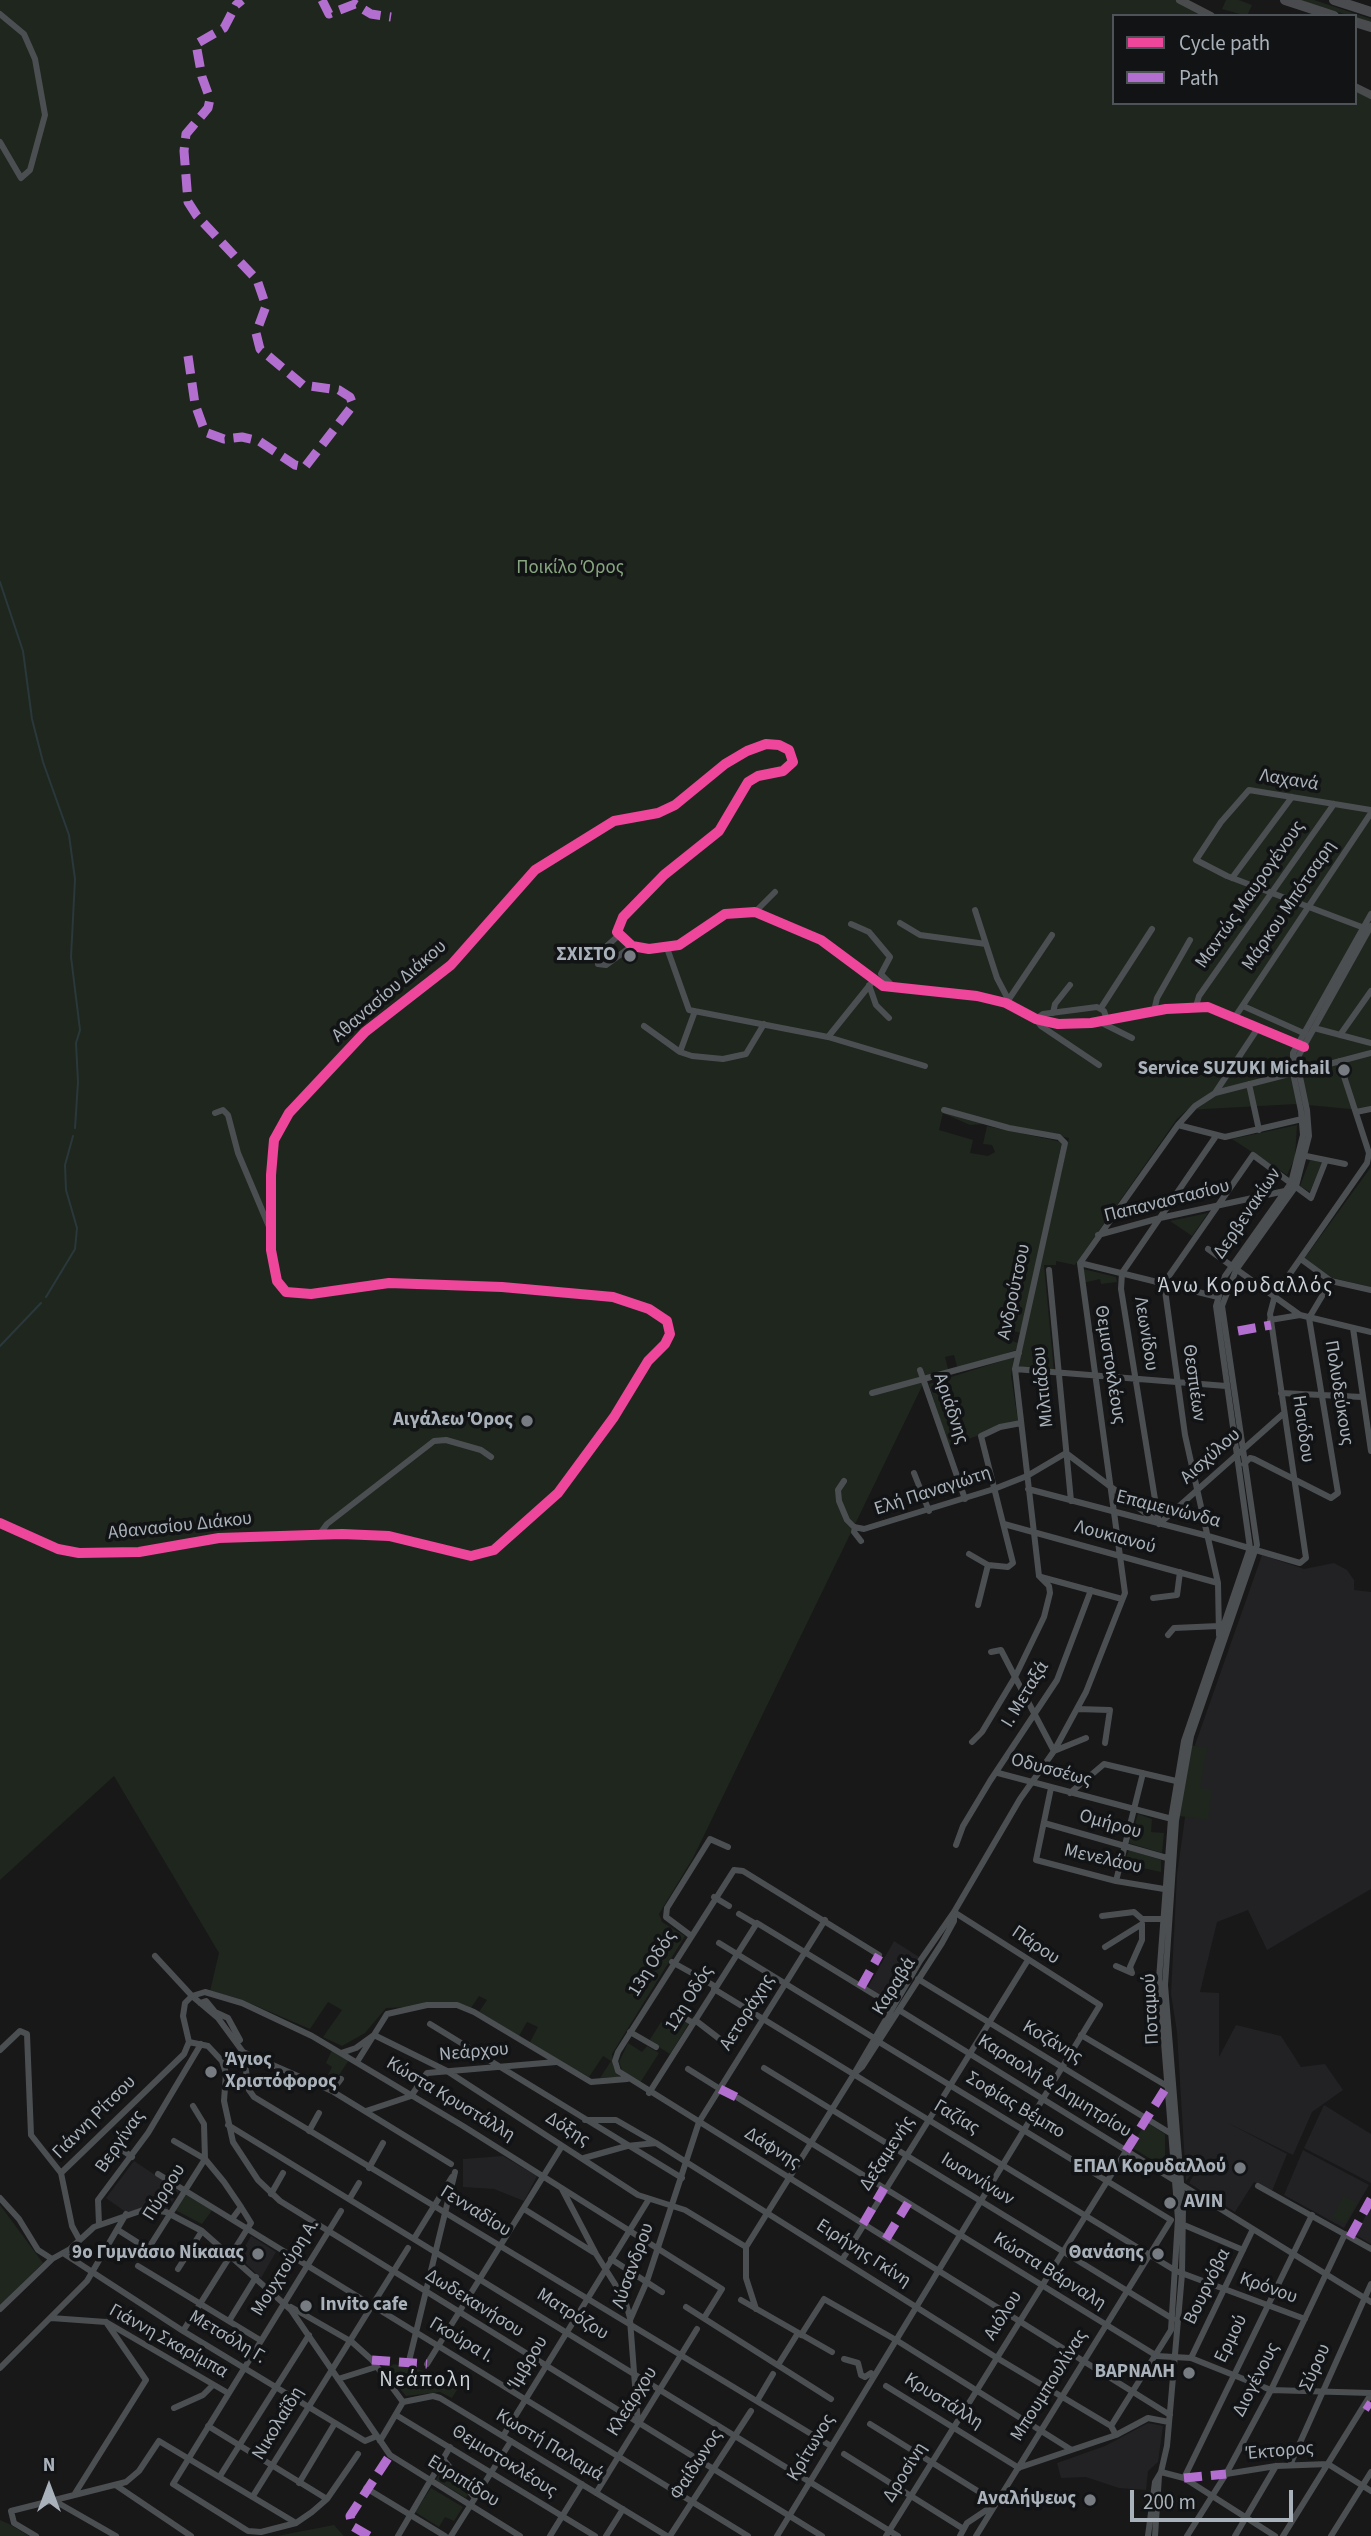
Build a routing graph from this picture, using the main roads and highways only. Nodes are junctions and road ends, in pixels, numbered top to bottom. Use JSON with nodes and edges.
{"nodes":[{"id":1,"x":1180,"y":0,"type":"edge"},
{"id":2,"x":1285,"y":0,"type":"edge"},
{"id":3,"x":1334,"y":0,"type":"edge"},
{"id":4,"x":1351,"y":3,"type":"edge"},
{"id":5,"x":1371,"y":12,"type":"edge"},
{"id":6,"x":1207,"y":14,"type":"edge"},
{"id":7,"x":1328,"y":14,"type":"edge"}],
"edges":[{"from":1,"to":6,"type":"main road"},
{"from":2,"to":7,"type":"highway"},
{"from":3,"to":4,"type":"highway"},
{"from":4,"to":5,"type":"highway"}]}
